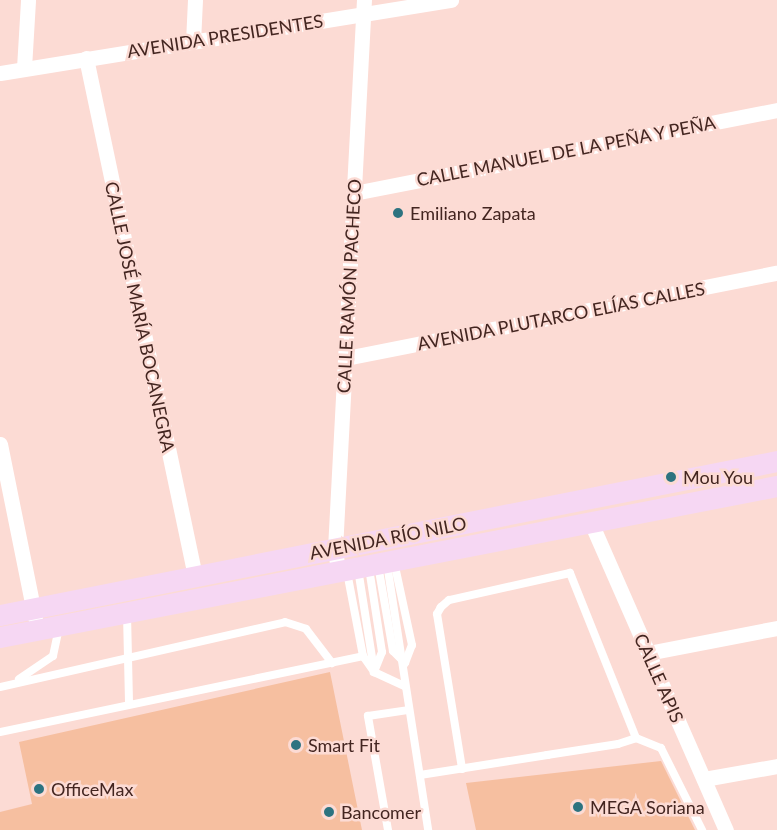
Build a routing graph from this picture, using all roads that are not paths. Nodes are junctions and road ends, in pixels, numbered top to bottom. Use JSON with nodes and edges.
{"nodes":[{"id":1,"x":28,"y":0,"type":"edge"},
{"id":2,"x":195,"y":0,"type":"edge"},
{"id":3,"x":451,"y":0,"type":"edge"},
{"id":4,"x":364,"y":8,"type":"edge"},
{"id":5,"x":193,"y":42,"type":"junction"},
{"id":6,"x":86,"y":58,"type":"junction"},
{"id":7,"x":24,"y":68,"type":"junction"},
{"id":8,"x":0,"y":73,"type":"edge"},
{"id":9,"x":777,"y":110,"type":"edge"},
{"id":10,"x":354,"y":193,"type":"junction"},
{"id":11,"x":777,"y":273,"type":"edge"},
{"id":12,"x":346,"y":358,"type":"junction"},
{"id":13,"x":0,"y":444,"type":"edge"},
{"id":14,"x":777,"y":461,"type":"edge"},
{"id":15,"x":777,"y":486,"type":"edge"},
{"id":16,"x":592,"y":525,"type":"junction"},
{"id":17,"x":335,"y":549,"type":"junction"},
{"id":18,"x":367,"y":567,"type":"junction"},
{"id":19,"x":195,"y":576,"type":"junction"},
{"id":20,"x":33,"y":608,"type":"junction"},
{"id":21,"x":127,"y":613,"type":"junction"},
{"id":22,"x":0,"y":615,"type":"edge"},
{"id":23,"x":59,"y":626,"type":"junction"},
{"id":24,"x":777,"y":628,"type":"edge"},
{"id":25,"x":37,"y":630,"type":"junction"},
{"id":26,"x":0,"y":638,"type":"edge"},
{"id":27,"x":648,"y":653,"type":"junction"},
{"id":28,"x":127,"y":656,"type":"junction"},
{"id":29,"x":363,"y":656,"type":"junction"},
{"id":30,"x":332,"y":663,"type":"junction"},
{"id":31,"x":405,"y":663,"type":"junction"},
{"id":32,"x":374,"y":672,"type":"junction"},
{"id":33,"x":404,"y":686,"type":"junction"},
{"id":34,"x":0,"y":687,"type":"edge"},
{"id":35,"x":0,"y":696,"type":"edge"},
{"id":36,"x":129,"y":703,"type":"junction"},
{"id":37,"x":408,"y":710,"type":"junction"},
{"id":38,"x":0,"y":732,"type":"edge"},
{"id":39,"x":636,"y":738,"type":"junction"},
{"id":40,"x":777,"y":766,"type":"edge"},
{"id":41,"x":462,"y":769,"type":"junction"},
{"id":42,"x":420,"y":775,"type":"junction"},
{"id":43,"x":704,"y":779,"type":"junction"},
{"id":44,"x":388,"y":830,"type":"edge"},
{"id":45,"x":428,"y":830,"type":"edge"},
{"id":46,"x":702,"y":830,"type":"edge"},
{"id":47,"x":726,"y":830,"type":"edge"}],
"edges":[{"from":1,"to":7,"type":"street"},
{"from":2,"to":5,"type":"street"},
{"from":3,"to":4,"type":"street","name":"AVENIDA PRESIDENTES"},
{"from":4,"to":5,"type":"street","name":"AVENIDA PRESIDENTES"},
{"from":4,"to":10,"type":"street","name":"CALLE RAMÓN PACHECO"},
{"from":5,"to":6,"type":"street","name":"AVENIDA PRESIDENTES"},
{"from":6,"to":7,"type":"street","name":"AVENIDA PRESIDENTES"},
{"from":6,"to":19,"type":"street","name":"CALLE JOSÉ MARÍA BOCANEGRA"},
{"from":7,"to":8,"type":"street","name":"AVENIDA PRESIDENTES"},
{"from":9,"to":10,"type":"street","name":"CALLE MANUEL DE LA PEÑA Y PEÑA"},
{"from":10,"to":12,"type":"street","name":"CALLE RAMÓN PACHECO"},
{"from":11,"to":12,"type":"street","name":"AVENIDA PLUTARCO ELÍAS CALLES"},
{"from":12,"to":17,"type":"street","name":"CALLE RAMÓN PACHECO"},
{"from":13,"to":20,"type":"street"},
{"from":14,"to":17,"type":"main road","name":"AVENIDA RÍO NILO"},
{"from":15,"to":16,"type":"main road","name":"AVENIDA RÍO NILO"},
{"from":16,"to":18,"type":"main road","name":"AVENIDA RÍO NILO"},
{"from":16,"to":27,"type":"street","name":"CALLE APIS"},
{"from":17,"to":18,"type":"street","name":"CALLE RAMÓN PACHECO"},
{"from":17,"to":19,"type":"main road","name":"AVENIDA RÍO NILO"},
{"from":18,"to":21,"type":"main road","name":"AVENIDA RÍO NILO"},
{"from":18,"to":29,"type":"lane"},
{"from":18,"to":31,"type":"lane"},
{"from":18,"to":31,"type":"lane"},
{"from":18,"to":32,"type":"lane"},
{"from":19,"to":20,"type":"main road","name":"AVENIDA RÍO NILO"},
{"from":20,"to":22,"type":"main road","name":"AVENIDA RÍO NILO"},
{"from":20,"to":25,"type":"street"},
{"from":21,"to":23,"type":"main road","name":"AVENIDA RÍO NILO"},
{"from":21,"to":28,"type":"lane"},
{"from":23,"to":25,"type":"main road","name":"AVENIDA RÍO NILO"},
{"from":23,"to":34,"type":"lane"},
{"from":24,"to":27,"type":"street"},
{"from":25,"to":26,"type":"main road","name":"AVENIDA RÍO NILO"},
{"from":27,"to":43,"type":"street","name":"CALLE APIS"},
{"from":28,"to":30,"type":"lane"},
{"from":28,"to":34,"type":"lane"},
{"from":28,"to":36,"type":"lane"},
{"from":29,"to":30,"type":"lane"},
{"from":29,"to":32,"type":"lane"},
{"from":30,"to":36,"type":"lane"},
{"from":31,"to":33,"type":"lane"},
{"from":32,"to":33,"type":"lane"},
{"from":33,"to":37,"type":"lane"},
{"from":34,"to":35,"type":"lane"},
{"from":36,"to":38,"type":"lane"},
{"from":37,"to":42,"type":"lane"},
{"from":37,"to":44,"type":"lane"},
{"from":39,"to":41,"type":"lane"},
{"from":39,"to":41,"type":"lane"},
{"from":39,"to":46,"type":"lane"},
{"from":40,"to":43,"type":"street"},
{"from":41,"to":42,"type":"lane"},
{"from":42,"to":45,"type":"lane"},
{"from":43,"to":47,"type":"street","name":"CALLE APIS"}]}
